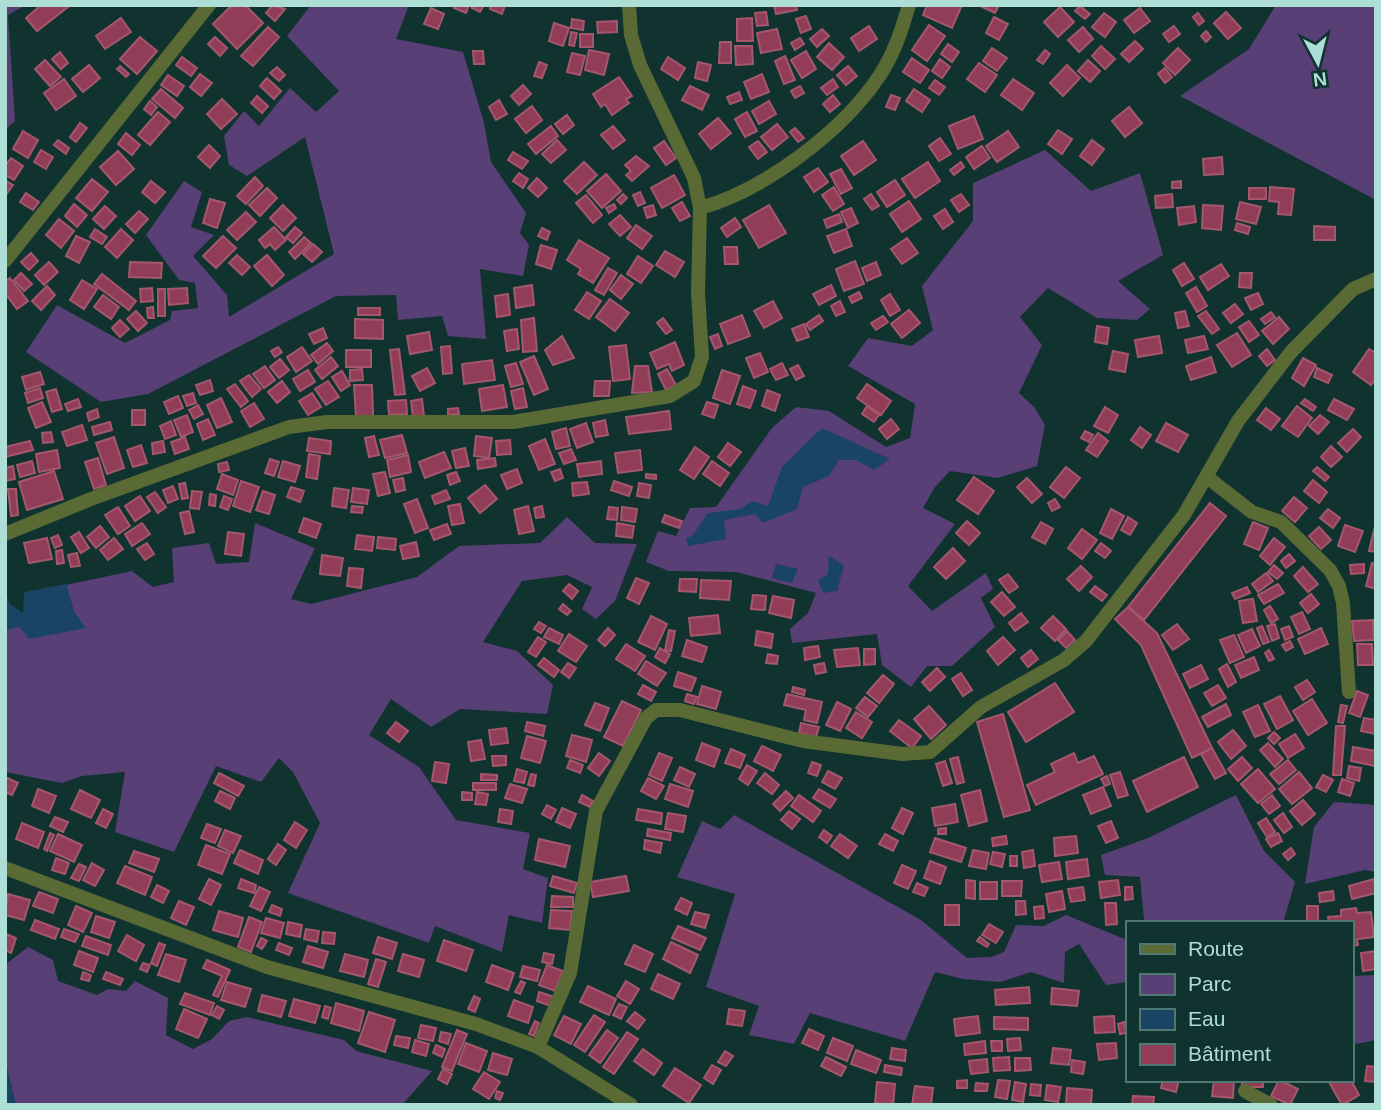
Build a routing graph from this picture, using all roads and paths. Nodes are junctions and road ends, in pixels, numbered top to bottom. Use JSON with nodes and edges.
{"nodes":[{"id":1,"x":209,"y":5,"type":"edge"},
{"id":2,"x":629,"y":5,"type":"edge"},
{"id":3,"x":909,"y":5,"type":"edge"},
{"id":4,"x":700,"y":208,"type":"junction"},
{"id":5,"x":5,"y":261,"type":"edge"},
{"id":6,"x":1376,"y":279,"type":"edge"},
{"id":7,"x":1207,"y":477,"type":"junction"},
{"id":8,"x":5,"y":534,"type":"edge"},
{"id":9,"x":1349,"y":692,"type":"dead end"},
{"id":10,"x":5,"y":868,"type":"edge"},
{"id":11,"x":538,"y":1047,"type":"junction"},
{"id":12,"x":1245,"y":1091,"type":"dead end"},
{"id":13,"x":631,"y":1105,"type":"edge"},
{"id":14,"x":1272,"y":1105,"type":"edge"}],
"edges":[{"from":1,"to":5,"type":"street"},
{"from":2,"to":4,"type":"street"},
{"from":3,"to":4,"type":"street"},
{"from":4,"to":8,"type":"street"},
{"from":6,"to":7,"type":"street"},
{"from":7,"to":9,"type":"street"},
{"from":7,"to":11,"type":"street"},
{"from":10,"to":11,"type":"street"},
{"from":11,"to":13,"type":"street"},
{"from":12,"to":14,"type":"street"}]}
